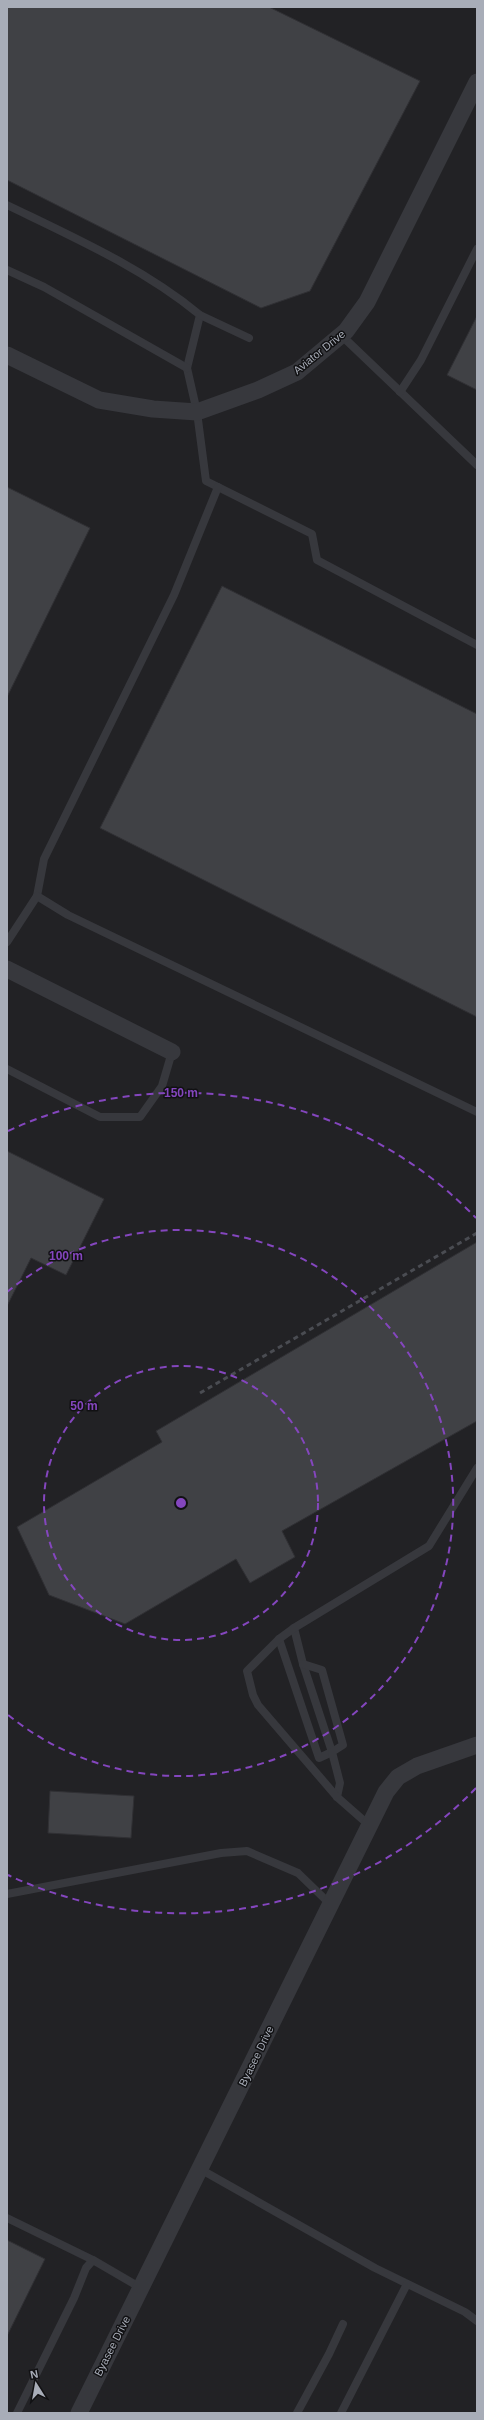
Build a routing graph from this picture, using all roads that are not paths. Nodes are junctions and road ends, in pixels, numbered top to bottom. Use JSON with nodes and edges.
{"nodes":[{"id":1,"x":477,"y":82,"type":"edge"},
{"id":2,"x":7,"y":205,"type":"edge"},
{"id":3,"x":477,"y":249,"type":"edge"},
{"id":4,"x":7,"y":270,"type":"edge"},
{"id":5,"x":200,"y":315,"type":"junction"},
{"id":6,"x":341,"y":335,"type":"junction"},
{"id":7,"x":249,"y":338,"type":"dead end"},
{"id":8,"x":7,"y":355,"type":"edge"},
{"id":9,"x":187,"y":368,"type":"junction"},
{"id":10,"x":400,"y":392,"type":"junction"},
{"id":11,"x":198,"y":412,"type":"junction"},
{"id":12,"x":477,"y":465,"type":"edge"},
{"id":13,"x":218,"y":488,"type":"junction"},
{"id":14,"x":477,"y":644,"type":"edge"},
{"id":15,"x":37,"y":896,"type":"junction"},
{"id":16,"x":7,"y":942,"type":"edge"},
{"id":17,"x":7,"y":969,"type":"edge"},
{"id":18,"x":172,"y":1052,"type":"joint"},
{"id":19,"x":7,"y":1069,"type":"edge"},
{"id":20,"x":477,"y":1112,"type":"edge"},
{"id":21,"x":477,"y":1468,"type":"edge"},
{"id":22,"x":294,"y":1628,"type":"junction"},
{"id":23,"x":279,"y":1639,"type":"junction"},
{"id":24,"x":303,"y":1664,"type":"junction"},
{"id":25,"x":477,"y":1745,"type":"edge"},
{"id":26,"x":332,"y":1752,"type":"junction"},
{"id":27,"x":337,"y":1797,"type":"junction"},
{"id":28,"x":370,"y":1826,"type":"junction"},
{"id":29,"x":7,"y":1894,"type":"edge"},
{"id":30,"x":330,"y":1905,"type":"junction"},
{"id":31,"x":200,"y":2169,"type":"junction"},
{"id":32,"x":7,"y":2218,"type":"edge"},
{"id":33,"x":93,"y":2260,"type":"junction"},
{"id":34,"x":406,"y":2284,"type":"junction"},
{"id":35,"x":141,"y":2288,"type":"junction"},
{"id":36,"x":477,"y":2321,"type":"edge"},
{"id":37,"x":343,"y":2324,"type":"dead end"},
{"id":38,"x":17,"y":2413,"type":"edge"},
{"id":39,"x":79,"y":2413,"type":"edge"},
{"id":40,"x":297,"y":2413,"type":"edge"},
{"id":41,"x":341,"y":2413,"type":"edge"}],
"edges":[{"from":1,"to":6,"type":"street","name":"Aviator Drive"},
{"from":2,"to":5,"type":"lane"},
{"from":3,"to":10,"type":"lane"},
{"from":4,"to":9,"type":"lane"},
{"from":5,"to":7,"type":"lane"},
{"from":5,"to":9,"type":"lane"},
{"from":6,"to":10,"type":"lane"},
{"from":6,"to":11,"type":"street","name":"Aviator Drive"},
{"from":8,"to":11,"type":"street","name":"Aviator Drive"},
{"from":9,"to":11,"type":"lane"},
{"from":10,"to":12,"type":"lane"},
{"from":11,"to":13,"type":"lane"},
{"from":13,"to":14,"type":"lane"},
{"from":13,"to":15,"type":"lane"},
{"from":15,"to":16,"type":"lane"},
{"from":15,"to":20,"type":"lane"},
{"from":17,"to":18,"type":"street"},
{"from":18,"to":19,"type":"lane"},
{"from":21,"to":22,"type":"lane"},
{"from":22,"to":23,"type":"lane"},
{"from":22,"to":24,"type":"lane"},
{"from":23,"to":26,"type":"lane"},
{"from":23,"to":27,"type":"lane"},
{"from":24,"to":26,"type":"lane"},
{"from":24,"to":26,"type":"lane"},
{"from":25,"to":28,"type":"street","name":"Byasee Drive"},
{"from":26,"to":27,"type":"lane"},
{"from":27,"to":28,"type":"lane"},
{"from":28,"to":30,"type":"street","name":"Byasee Drive"},
{"from":29,"to":30,"type":"lane"},
{"from":30,"to":31,"type":"street","name":"Byasee Drive"},
{"from":31,"to":34,"type":"lane"},
{"from":31,"to":35,"type":"street","name":"Byasee Drive"},
{"from":32,"to":33,"type":"lane"},
{"from":33,"to":35,"type":"lane"},
{"from":33,"to":38,"type":"lane"},
{"from":34,"to":36,"type":"lane"},
{"from":34,"to":41,"type":"lane"},
{"from":35,"to":39,"type":"street","name":"Byasee Drive"},
{"from":37,"to":40,"type":"lane"}]}
